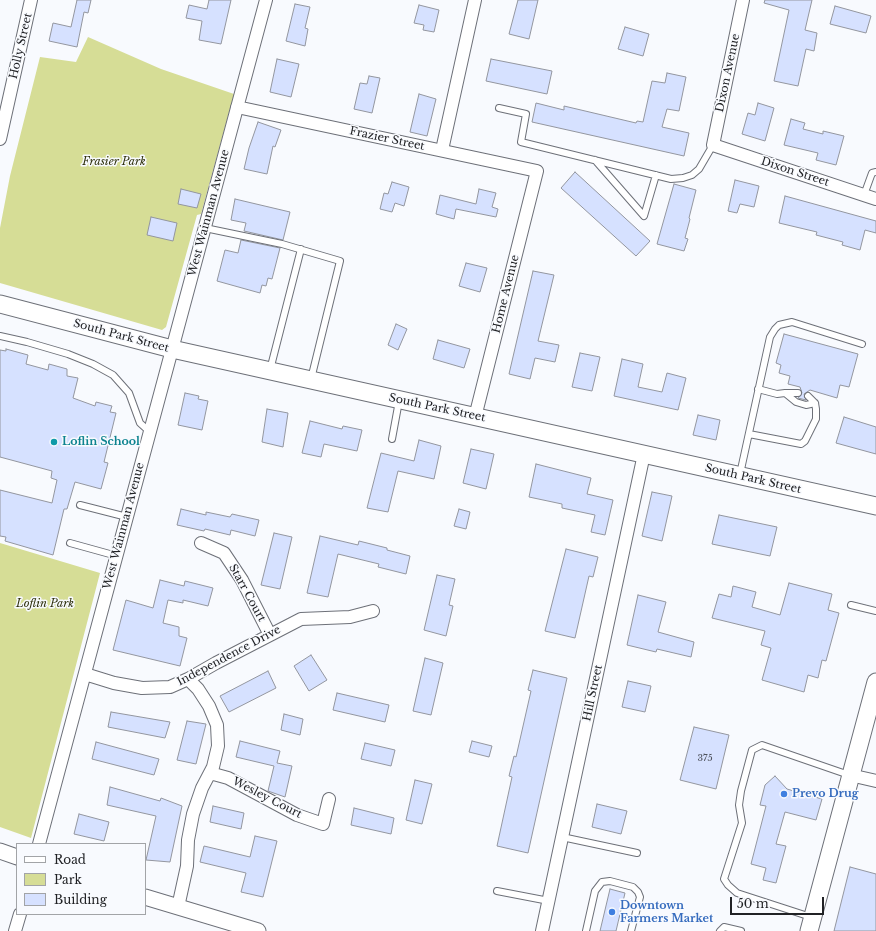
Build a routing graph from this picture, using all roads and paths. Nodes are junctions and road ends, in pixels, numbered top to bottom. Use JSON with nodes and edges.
{"nodes":[{"id":1,"x":31,"y":0,"type":"edge"},
{"id":2,"x":266,"y":0,"type":"edge"},
{"id":3,"x":475,"y":0,"type":"edge"},
{"id":4,"x":743,"y":0,"type":"edge"},
{"id":5,"x":237,"y":107,"type":"junction"},
{"id":6,"x":499,"y":108,"type":"dead end"},
{"id":7,"x":0,"y":139,"type":"edge"},
{"id":8,"x":713,"y":145,"type":"junction"},
{"id":9,"x":442,"y":150,"type":"junction"},
{"id":10,"x":595,"y":160,"type":"junction"},
{"id":11,"x":536,"y":171,"type":"joint"},
{"id":12,"x":876,"y":172,"type":"edge"},
{"id":13,"x":656,"y":175,"type":"junction"},
{"id":14,"x":864,"y":195,"type":"junction"},
{"id":15,"x":876,"y":199,"type":"edge"},
{"id":16,"x":205,"y":228,"type":"junction"},
{"id":17,"x":301,"y":249,"type":"junction"},
{"id":18,"x":0,"y":304,"type":"edge"},
{"id":19,"x":0,"y":336,"type":"edge"},
{"id":20,"x":862,"y":344,"type":"dead end"},
{"id":21,"x":172,"y":349,"type":"junction"},
{"id":22,"x":270,"y":372,"type":"junction"},
{"id":23,"x":311,"y":380,"type":"junction"},
{"id":24,"x":758,"y":389,"type":"junction"},
{"id":25,"x":785,"y":393,"type":"junction"},
{"id":26,"x":798,"y":393,"type":"dead end"},
{"id":27,"x":808,"y":396,"type":"dead end"},
{"id":28,"x":400,"y":400,"type":"junction"},
{"id":29,"x":815,"y":403,"type":"junction"},
{"id":30,"x":475,"y":416,"type":"junction"},
{"id":31,"x":150,"y":432,"type":"junction"},
{"id":32,"x":749,"y":434,"type":"junction"},
{"id":33,"x":392,"y":439,"type":"dead end"},
{"id":34,"x":644,"y":454,"type":"junction"},
{"id":35,"x":740,"y":476,"type":"junction"},
{"id":36,"x":80,"y":505,"type":"dead end"},
{"id":37,"x":876,"y":506,"type":"edge"},
{"id":38,"x":127,"y":517,"type":"junction"},
{"id":39,"x":70,"y":543,"type":"dead end"},
{"id":40,"x":200,"y":543,"type":"dead end"},
{"id":41,"x":116,"y":556,"type":"junction"},
{"id":42,"x":851,"y":605,"type":"dead end"},
{"id":43,"x":372,"y":611,"type":"dead end"},
{"id":44,"x":876,"y":611,"type":"edge"},
{"id":45,"x":270,"y":635,"type":"junction"},
{"id":46,"x":85,"y":674,"type":"junction"},
{"id":47,"x":188,"y":679,"type":"junction"},
{"id":48,"x":876,"y":682,"type":"edge"},
{"id":49,"x":872,"y":714,"type":"edge"},
{"id":50,"x":210,"y":773,"type":"junction"},
{"id":51,"x":850,"y":775,"type":"junction"},
{"id":52,"x":876,"y":781,"type":"edge"},
{"id":53,"x":330,"y":799,"type":"dead end"},
{"id":54,"x":562,"y":837,"type":"junction"},
{"id":55,"x":39,"y":843,"type":"edge"},
{"id":56,"x":0,"y":851,"type":"edge"},
{"id":57,"x":637,"y":853,"type":"dead end"},
{"id":58,"x":16,"y":857,"type":"edge"},
{"id":59,"x":496,"y":891,"type":"dead end"},
{"id":60,"x":146,"y":897,"type":"edge"},
{"id":61,"x":549,"y":901,"type":"junction"},
{"id":62,"x":178,"y":907,"type":"junction"},
{"id":63,"x":20,"y":915,"type":"edge"},
{"id":64,"x":811,"y":924,"type":"edge"},
{"id":65,"x":15,"y":931,"type":"edge"},
{"id":66,"x":258,"y":931,"type":"edge"},
{"id":67,"x":542,"y":931,"type":"edge"},
{"id":68,"x":586,"y":931,"type":"edge"},
{"id":69,"x":631,"y":931,"type":"edge"},
{"id":70,"x":720,"y":931,"type":"edge"},
{"id":71,"x":741,"y":931,"type":"edge"}],
"edges":[{"from":1,"to":7,"type":"street","name":"Holly Street"},
{"from":2,"to":5,"type":"street","name":"West Wainman Avenue"},
{"from":3,"to":9,"type":"street"},
{"from":4,"to":8,"type":"street","name":"Dixon Avenue"},
{"from":5,"to":9,"type":"street","name":"Frazier Street"},
{"from":5,"to":16,"type":"street","name":"West Wainman Avenue"},
{"from":6,"to":10,"type":"lane"},
{"from":8,"to":13,"type":"lane"},
{"from":8,"to":14,"type":"street","name":"Dixon Street"},
{"from":9,"to":11,"type":"street","name":"Frazier Street"},
{"from":10,"to":13,"type":"lane"},
{"from":10,"to":13,"type":"lane"},
{"from":11,"to":30,"type":"street","name":"Home Avenue"},
{"from":12,"to":14,"type":"lane"},
{"from":14,"to":15,"type":"street","name":"Dixon Street"},
{"from":16,"to":17,"type":"lane"},
{"from":16,"to":21,"type":"street","name":"West Wainman Avenue"},
{"from":17,"to":22,"type":"lane"},
{"from":17,"to":23,"type":"lane"},
{"from":18,"to":21,"type":"main road","name":"South Park Street"},
{"from":19,"to":31,"type":"lane"},
{"from":20,"to":24,"type":"lane"},
{"from":21,"to":22,"type":"main road","name":"South Park Street"},
{"from":21,"to":31,"type":"street","name":"West Wainman Avenue"},
{"from":22,"to":23,"type":"main road","name":"South Park Street"},
{"from":23,"to":28,"type":"main road","name":"South Park Street"},
{"from":24,"to":25,"type":"lane"},
{"from":24,"to":32,"type":"lane"},
{"from":25,"to":26,"type":"lane"},
{"from":25,"to":29,"type":"lane"},
{"from":27,"to":29,"type":"lane"},
{"from":28,"to":30,"type":"main road","name":"South Park Street"},
{"from":28,"to":33,"type":"lane"},
{"from":29,"to":32,"type":"lane"},
{"from":30,"to":34,"type":"main road","name":"South Park Street"},
{"from":31,"to":38,"type":"street","name":"West Wainman Avenue"},
{"from":32,"to":35,"type":"lane"},
{"from":34,"to":35,"type":"main road","name":"South Park Street"},
{"from":34,"to":54,"type":"street","name":"Hill Street"},
{"from":35,"to":37,"type":"main road","name":"South Park Street"},
{"from":36,"to":38,"type":"lane"},
{"from":38,"to":41,"type":"street","name":"West Wainman Avenue"},
{"from":39,"to":41,"type":"lane"},
{"from":40,"to":45,"type":"street","name":"Starr Court"},
{"from":41,"to":46,"type":"street","name":"West Wainman Avenue"},
{"from":42,"to":44,"type":"lane"},
{"from":43,"to":45,"type":"street","name":"Independence Drive"},
{"from":45,"to":47,"type":"street","name":"Independence Drive"},
{"from":46,"to":47,"type":"street","name":"Independence Drive"},
{"from":46,"to":55,"type":"street","name":"West Wainman Avenue"},
{"from":47,"to":50,"type":"street"},
{"from":48,"to":49,"type":"main road"},
{"from":49,"to":51,"type":"main road"},
{"from":50,"to":53,"type":"street","name":"Wesley Court"},
{"from":50,"to":62,"type":"street"},
{"from":51,"to":52,"type":"street"},
{"from":51,"to":64,"type":"main road"},
{"from":51,"to":64,"type":"lane"},
{"from":54,"to":57,"type":"lane"},
{"from":54,"to":61,"type":"street","name":"Hill Street"},
{"from":56,"to":58,"type":"street"},
{"from":59,"to":61,"type":"lane"},
{"from":60,"to":62,"type":"street"},
{"from":61,"to":67,"type":"street","name":"Hill Street"},
{"from":62,"to":66,"type":"street"},
{"from":63,"to":65,"type":"street"},
{"from":68,"to":69,"type":"lane"},
{"from":70,"to":71,"type":"lane"}]}
